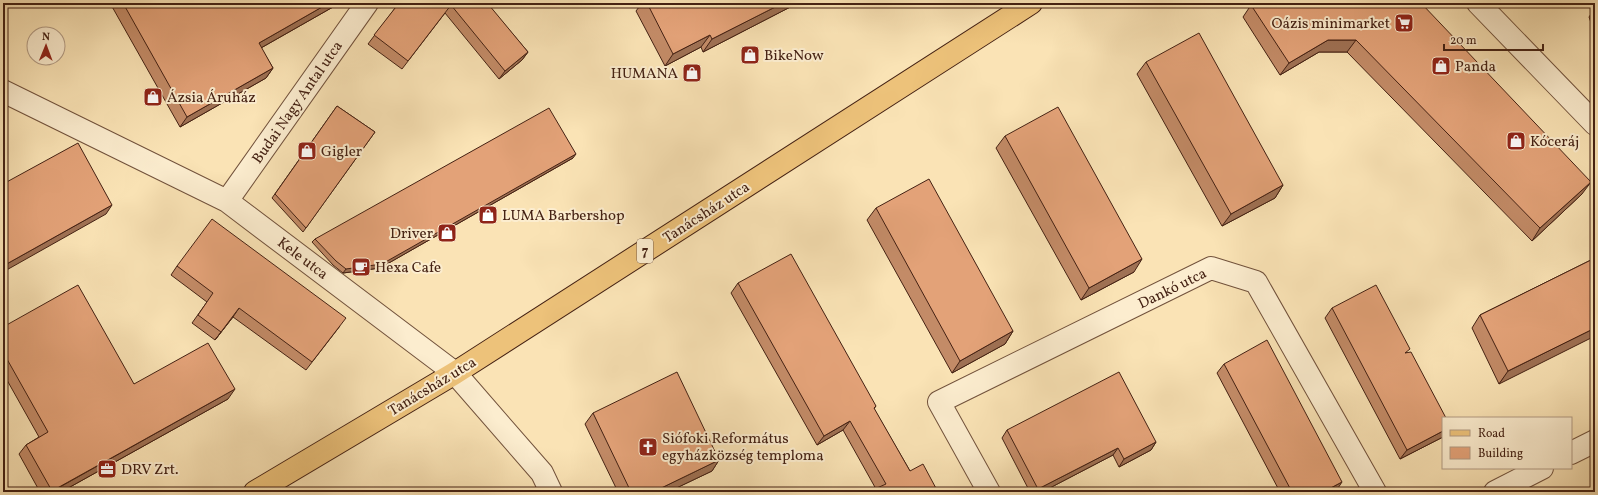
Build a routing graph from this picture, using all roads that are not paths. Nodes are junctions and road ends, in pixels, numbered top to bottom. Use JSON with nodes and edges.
{"nodes":[{"id":1,"x":367,"y":3,"type":"edge"},
{"id":2,"x":1030,"y":3,"type":"edge"},
{"id":3,"x":1478,"y":3,"type":"edge"},
{"id":4,"x":3,"y":92,"type":"edge"},
{"id":5,"x":1595,"y":124,"type":"edge"},
{"id":6,"x":227,"y":201,"type":"junction"},
{"id":7,"x":455,"y":373,"type":"junction"},
{"id":8,"x":1595,"y":441,"type":"edge"},
{"id":9,"x":1572,"y":452,"type":"edge"},
{"id":10,"x":1540,"y":469,"type":"edge"},
{"id":11,"x":256,"y":492,"type":"edge"},
{"id":12,"x":551,"y":492,"type":"edge"},
{"id":13,"x":989,"y":492,"type":"edge"},
{"id":14,"x":1374,"y":492,"type":"edge"},
{"id":15,"x":1495,"y":492,"type":"edge"}],
"edges":[{"from":1,"to":6,"type":"street","name":"Budai Nagy Antal utca"},
{"from":2,"to":7,"type":"main road","name":"Tanácsház utca","number":"7"},
{"from":3,"to":5,"type":"street"},
{"from":4,"to":6,"type":"street","name":"Kele utca"},
{"from":6,"to":7,"type":"street","name":"Kele utca"},
{"from":7,"to":11,"type":"main road","name":"Tanácsház utca","number":"7"},
{"from":7,"to":12,"type":"street","name":"Kele utca"},
{"from":8,"to":9,"type":"street"},
{"from":10,"to":15,"type":"street"},
{"from":13,"to":14,"type":"street","name":"Dankó utca"}]}
